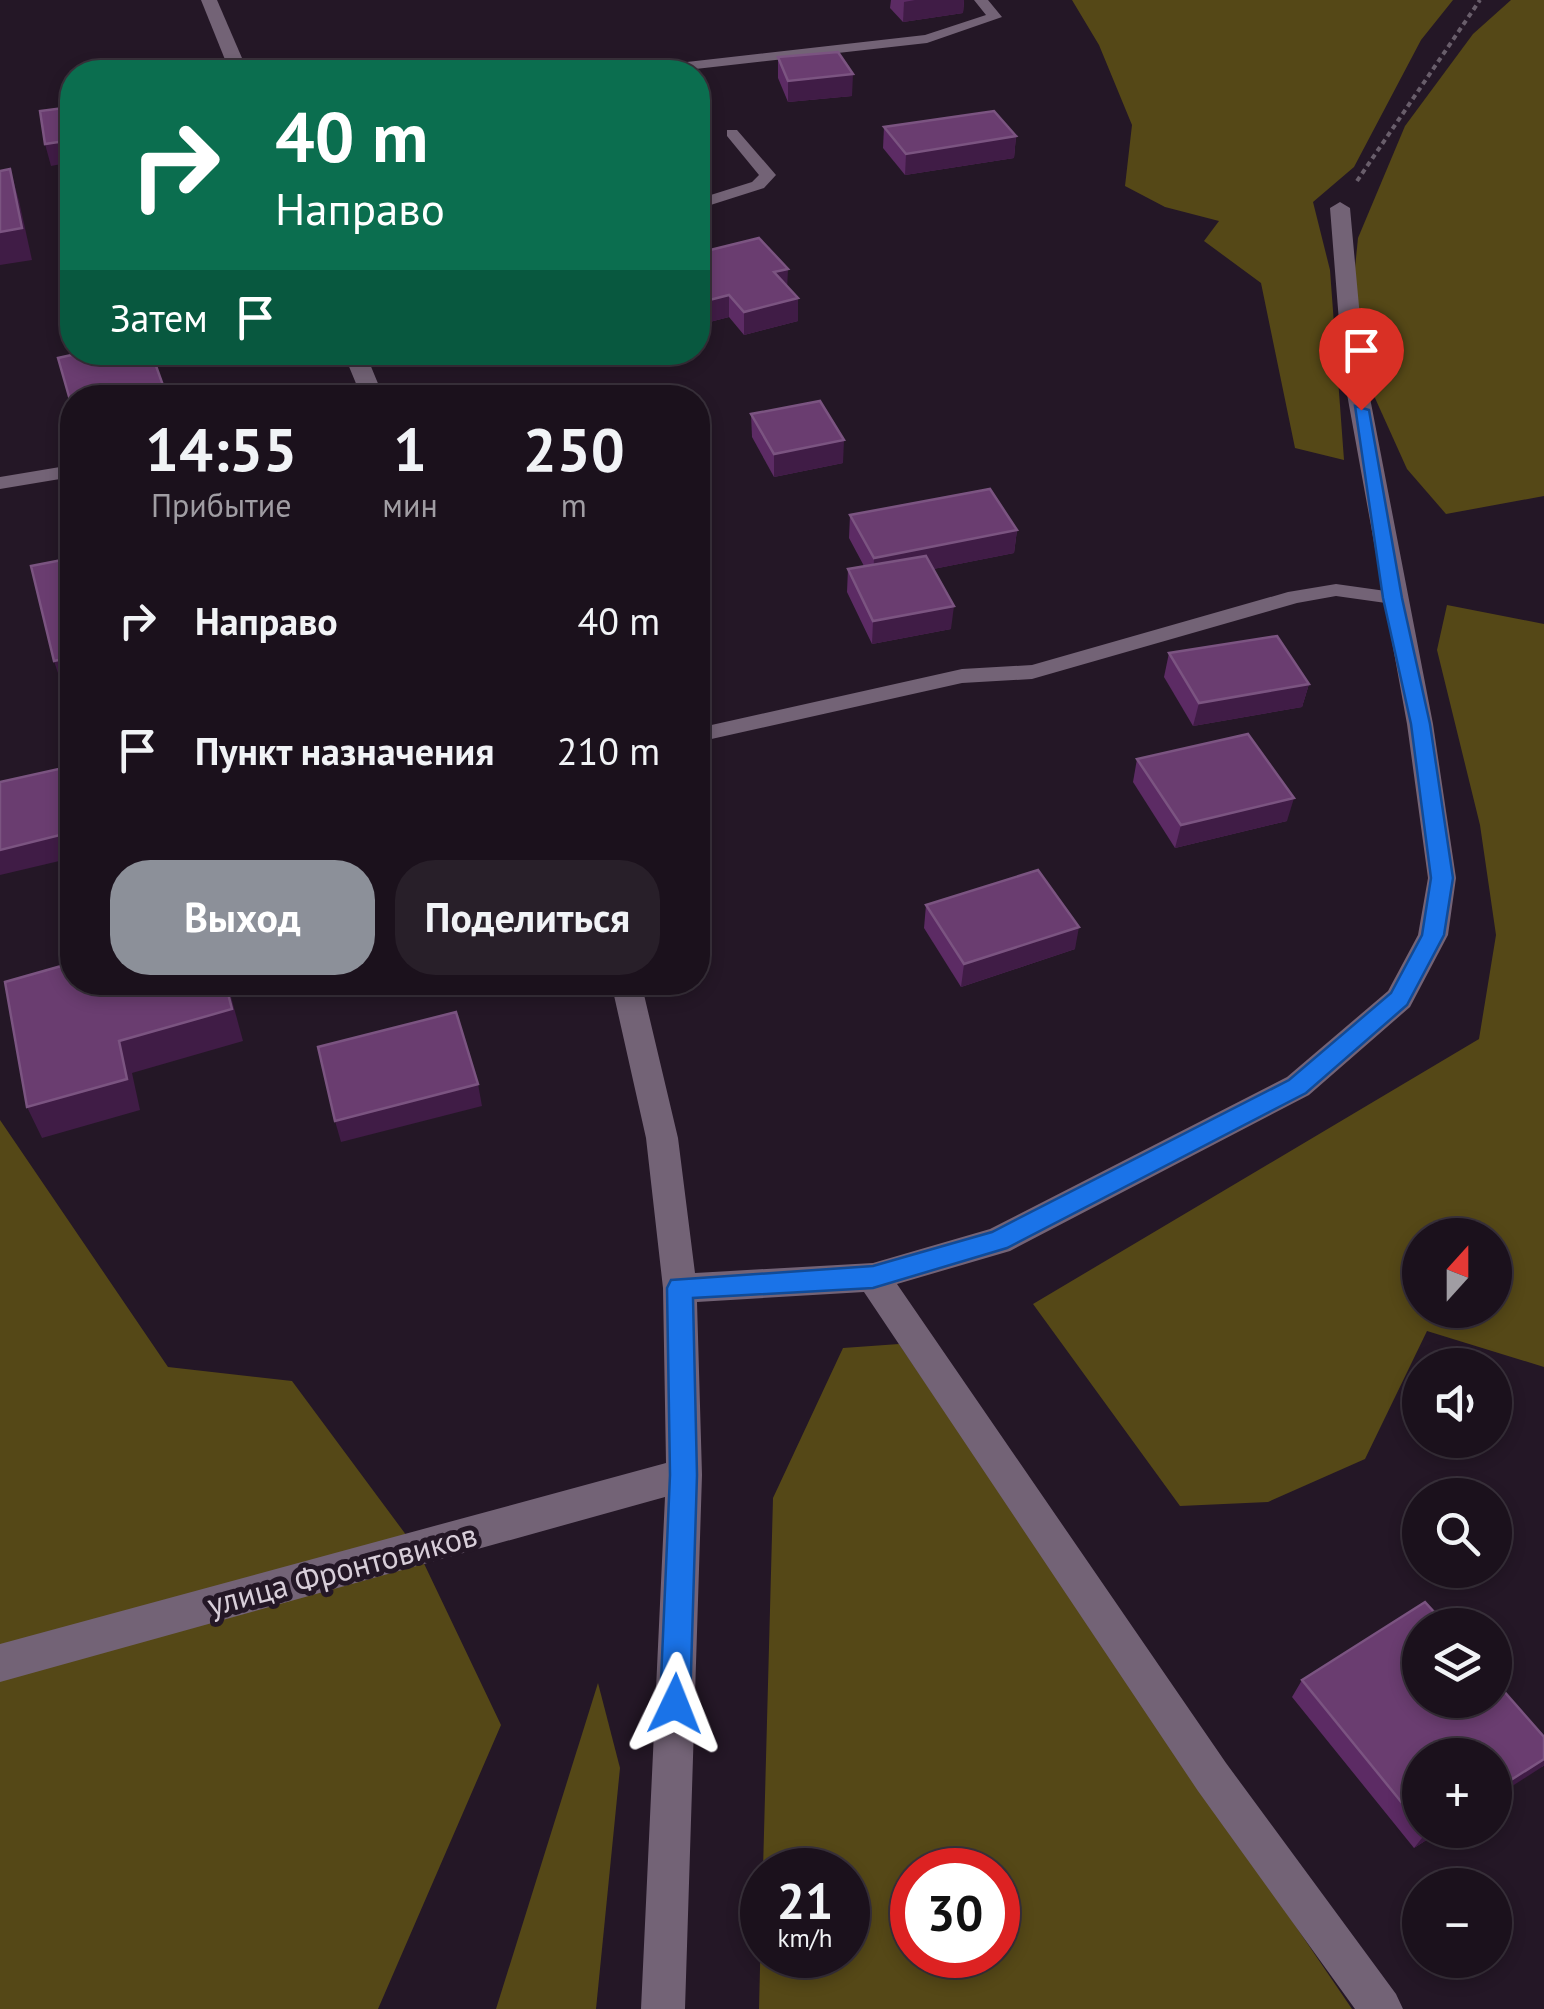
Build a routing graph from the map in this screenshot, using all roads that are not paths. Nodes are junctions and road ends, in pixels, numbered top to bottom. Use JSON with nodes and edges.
{"nodes":[{"id":1,"x":209,"y":0,"type":"edge"},
{"id":2,"x":981,"y":0,"type":"edge"},
{"id":3,"x":234,"y":60,"type":"edge"},
{"id":4,"x":710,"y":63,"type":"edge"},
{"id":5,"x":732,"y":133,"type":"dead end"},
{"id":6,"x":710,"y":200,"type":"edge"},
{"id":7,"x":1340,"y":208,"type":"road end"},
{"id":8,"x":60,"y":474,"type":"edge"},
{"id":9,"x":0,"y":484,"type":"edge"},
{"id":10,"x":1393,"y":598,"type":"junction"},
{"id":11,"x":710,"y":732,"type":"edge"},
{"id":12,"x":629,"y":995,"type":"edge"},
{"id":13,"x":873,"y":1277,"type":"junction"},
{"id":14,"x":680,"y":1288,"type":"junction"},
{"id":15,"x":684,"y":1475,"type":"junction"},
{"id":16,"x":0,"y":1663,"type":"edge"},
{"id":17,"x":663,"y":2009,"type":"edge"},
{"id":18,"x":1380,"y":2009,"type":"edge"}],
"edges":[{"from":1,"to":3,"type":"street"},
{"from":2,"to":4,"type":"lane"},
{"from":5,"to":6,"type":"lane"},
{"from":7,"to":10,"type":"street"},
{"from":8,"to":9,"type":"lane"},
{"from":10,"to":11,"type":"lane"},
{"from":10,"to":13,"type":"street"},
{"from":12,"to":14,"type":"street"},
{"from":13,"to":14,"type":"street"},
{"from":13,"to":18,"type":"street"},
{"from":14,"to":15,"type":"street"},
{"from":15,"to":16,"type":"street","name":"улица Фронтовиков"},
{"from":15,"to":17,"type":"street"}]}
